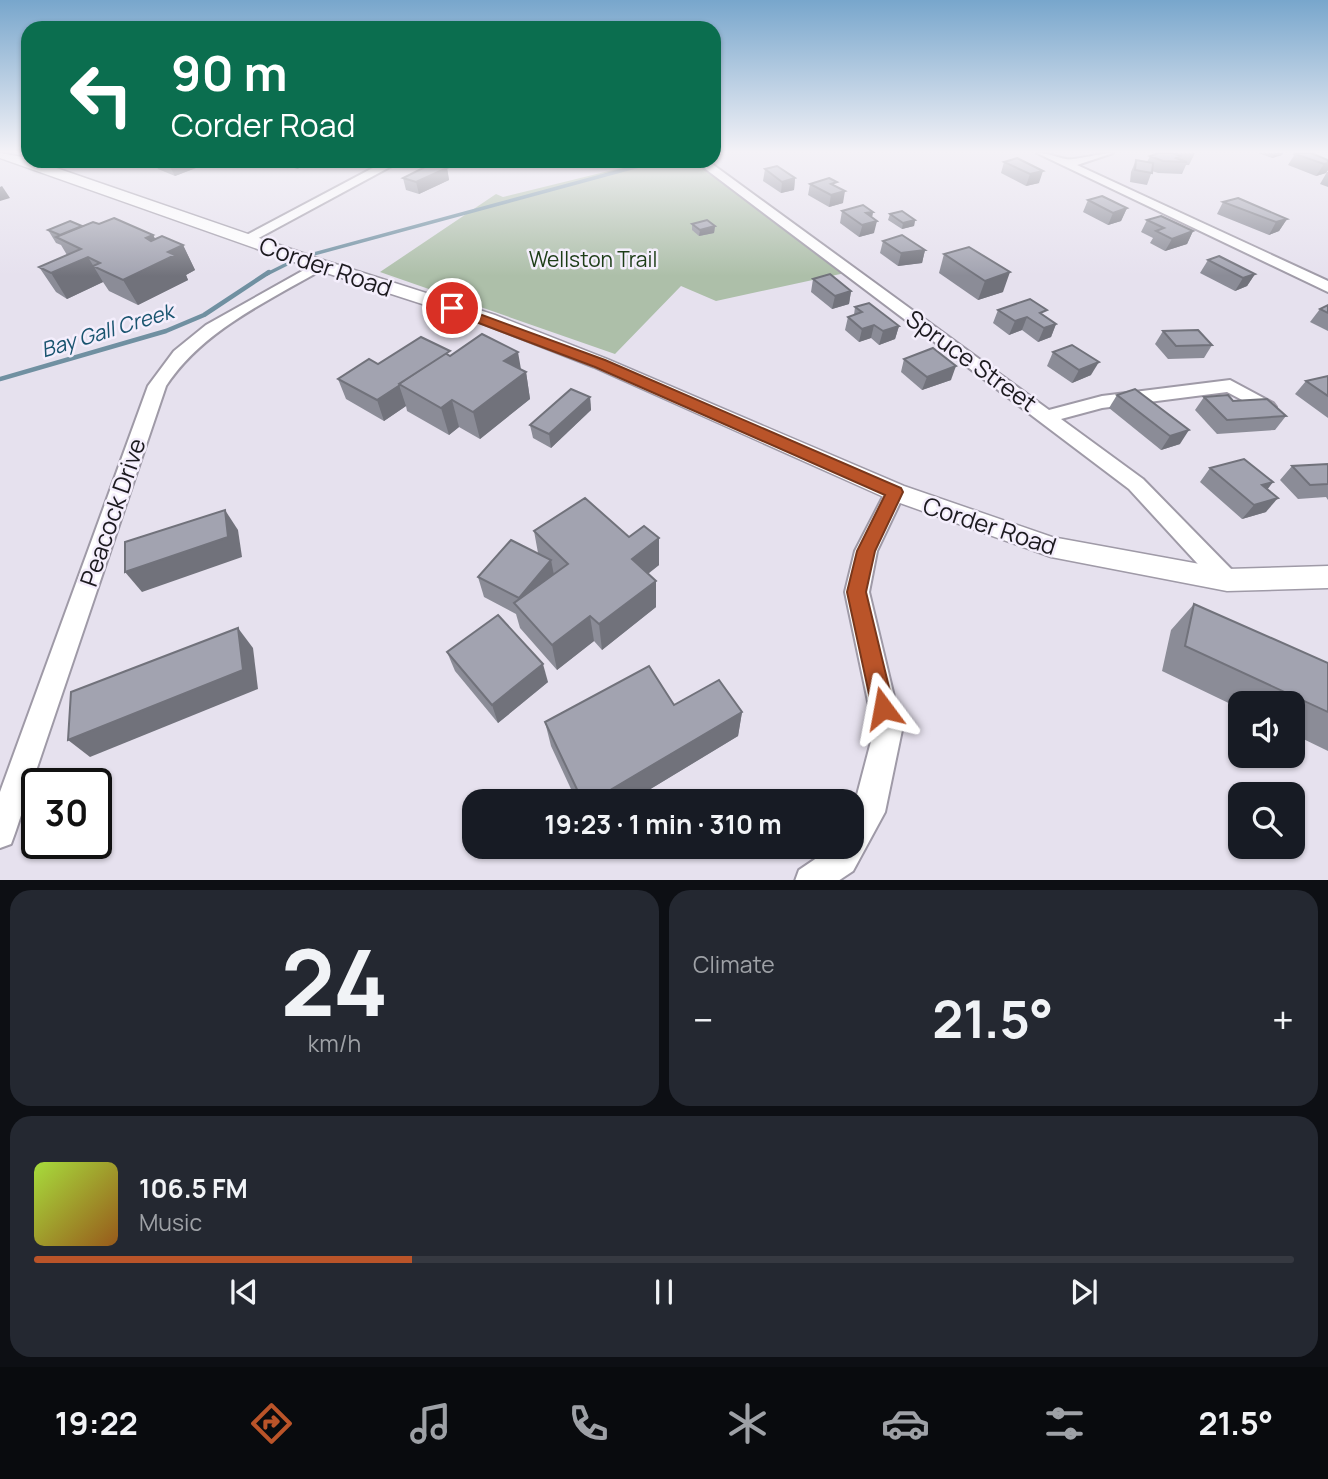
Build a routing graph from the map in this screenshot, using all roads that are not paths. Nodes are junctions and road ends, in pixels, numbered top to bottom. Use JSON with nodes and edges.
{"nodes":[{"id":1,"x":117,"y":194,"type":"edge"},
{"id":2,"x":332,"y":194,"type":"edge"},
{"id":3,"x":746,"y":194,"type":"edge"},
{"id":4,"x":1130,"y":194,"type":"edge"},
{"id":5,"x":246,"y":239,"type":"junction"},
{"id":6,"x":320,"y":265,"type":"junction"},
{"id":7,"x":1328,"y":287,"type":"edge"},
{"id":8,"x":1267,"y":407,"type":"edge"},
{"id":9,"x":1048,"y":416,"type":"junction"},
{"id":10,"x":895,"y":492,"type":"junction"},
{"id":11,"x":1328,"y":577,"type":"edge"},
{"id":12,"x":1227,"y":579,"type":"junction"},
{"id":13,"x":864,"y":822,"type":"edge"},
{"id":14,"x":0,"y":833,"type":"edge"},
{"id":15,"x":843,"y":859,"type":"edge"},
{"id":16,"x":810,"y":880,"type":"edge"}],
"edges":[{"from":1,"to":5,"type":"street","name":"Corder Road"},
{"from":2,"to":5,"type":"street"},
{"from":3,"to":9,"type":"street","name":"Spruce Street"},
{"from":4,"to":7,"type":"street"},
{"from":5,"to":6,"type":"street","name":"Corder Road"},
{"from":6,"to":10,"type":"street","name":"Corder Road"},
{"from":6,"to":14,"type":"street","name":"Peacock Drive"},
{"from":8,"to":9,"type":"street"},
{"from":9,"to":12,"type":"street","name":"Spruce Street"},
{"from":10,"to":12,"type":"street","name":"Corder Road"},
{"from":10,"to":13,"type":"street"},
{"from":11,"to":12,"type":"street","name":"Corder Road"},
{"from":15,"to":16,"type":"street"}]}
